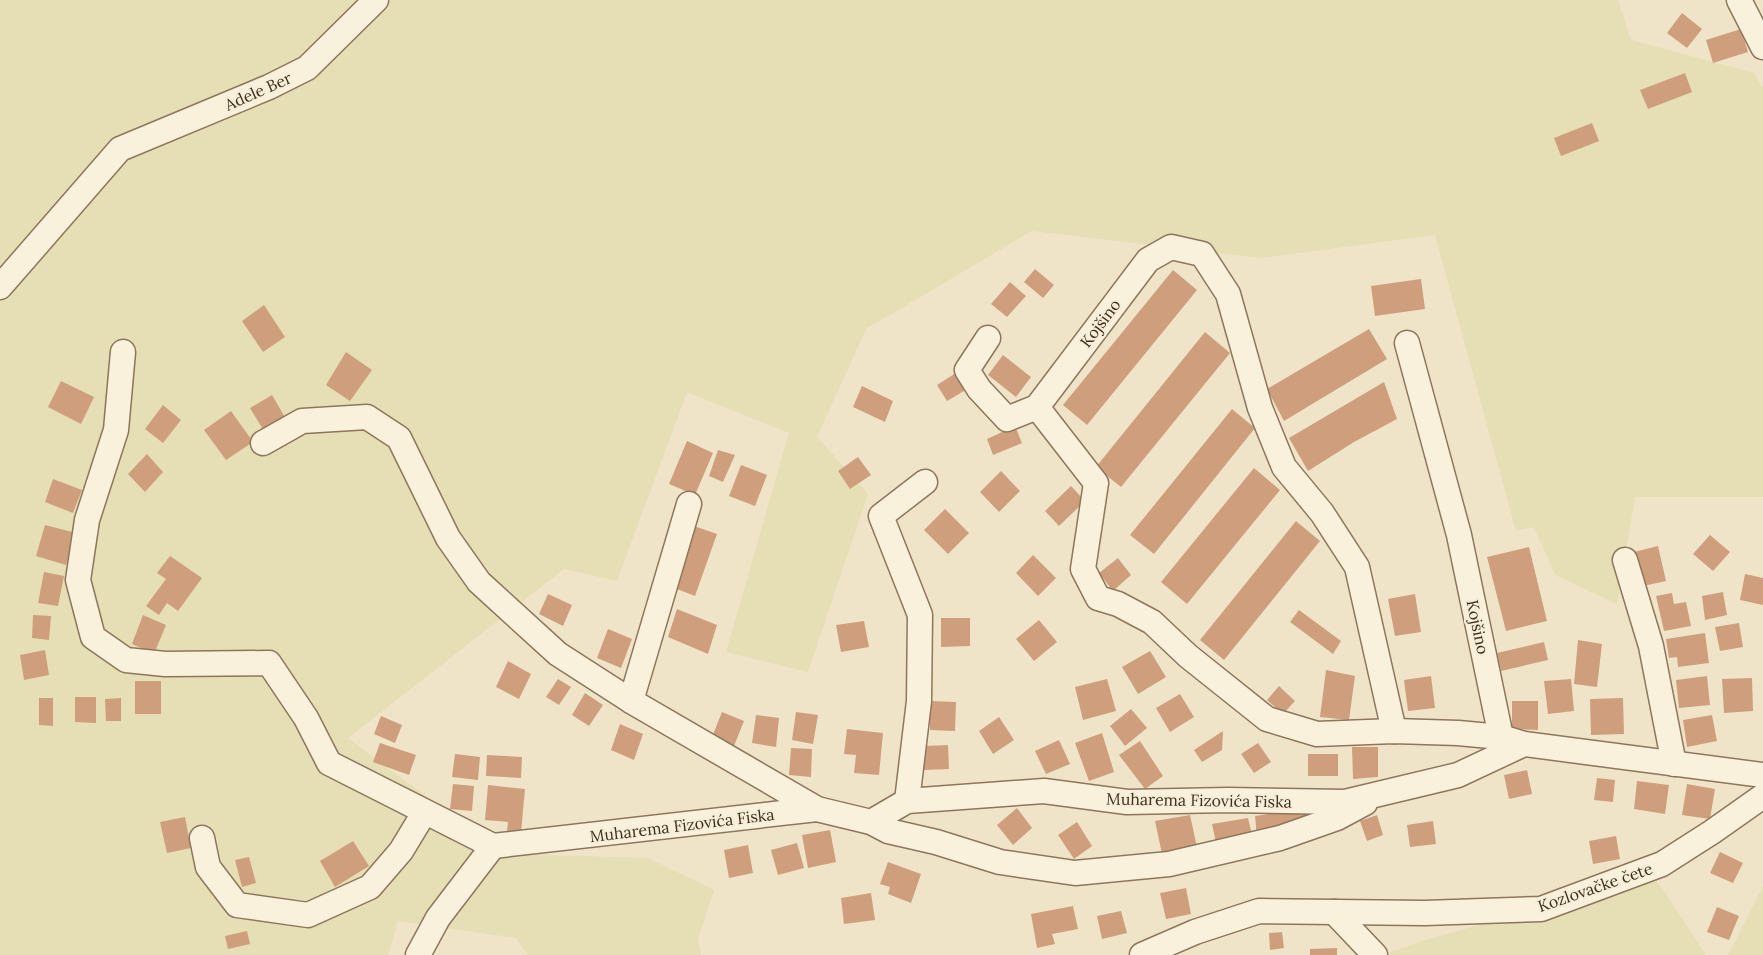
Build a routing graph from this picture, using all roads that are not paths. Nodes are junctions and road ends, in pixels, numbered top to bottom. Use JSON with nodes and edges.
{"nodes":[{"id":1,"x":376,"y":0,"type":"edge"},
{"id":2,"x":1739,"y":0,"type":"edge"},
{"id":3,"x":1763,"y":47,"type":"edge"},
{"id":4,"x":0,"y":287,"type":"edge"},
{"id":5,"x":988,"y":338,"type":"dead end"},
{"id":6,"x":1407,"y":343,"type":"dead end"},
{"id":7,"x":123,"y":352,"type":"dead end"},
{"id":8,"x":1037,"y":406,"type":"junction"},
{"id":9,"x":263,"y":443,"type":"dead end"},
{"id":10,"x":925,"y":482,"type":"dead end"},
{"id":11,"x":689,"y":504,"type":"dead end"},
{"id":12,"x":1625,"y":560,"type":"dead end"},
{"id":13,"x":632,"y":701,"type":"junction"},
{"id":14,"x":1394,"y":731,"type":"junction"},
{"id":15,"x":1501,"y":736,"type":"junction"},
{"id":16,"x":1524,"y":744,"type":"junction"},
{"id":17,"x":1674,"y":764,"type":"junction"},
{"id":18,"x":1763,"y":775,"type":"edge"},
{"id":19,"x":1383,"y":794,"type":"junction"},
{"id":20,"x":1763,"y":796,"type":"edge"},
{"id":21,"x":907,"y":801,"type":"junction"},
{"id":22,"x":817,"y":809,"type":"junction"},
{"id":23,"x":424,"y":813,"type":"junction"},
{"id":24,"x":871,"y":822,"type":"junction"},
{"id":25,"x":202,"y":838,"type":"dead end"},
{"id":26,"x":493,"y":846,"type":"junction"},
{"id":27,"x":1334,"y":912,"type":"junction"},
{"id":28,"x":418,"y":955,"type":"edge"},
{"id":29,"x":1142,"y":955,"type":"edge"},
{"id":30,"x":1375,"y":955,"type":"edge"}],
"edges":[{"from":1,"to":4,"type":"street","name":"Adele Ber"},
{"from":2,"to":3,"type":"street"},
{"from":5,"to":8,"type":"street"},
{"from":6,"to":15,"type":"street","name":"Kojšino"},
{"from":7,"to":23,"type":"street"},
{"from":8,"to":14,"type":"street"},
{"from":8,"to":14,"type":"street","name":"Kojšino"},
{"from":9,"to":13,"type":"street"},
{"from":10,"to":21,"type":"street"},
{"from":11,"to":13,"type":"street"},
{"from":12,"to":17,"type":"street"},
{"from":13,"to":22,"type":"street"},
{"from":14,"to":15,"type":"street"},
{"from":15,"to":16,"type":"street"},
{"from":16,"to":17,"type":"street"},
{"from":16,"to":19,"type":"street","name":"Muharema Fizovića Fiska"},
{"from":17,"to":18,"type":"street"},
{"from":19,"to":21,"type":"street","name":"Muharema Fizovića Fiska"},
{"from":19,"to":24,"type":"street","name":"Muharema Fizovića Fiska"},
{"from":20,"to":27,"type":"street","name":"Kozlovačke čete"},
{"from":21,"to":24,"type":"street","name":"Muharema Fizovića Fiska"},
{"from":22,"to":24,"type":"street","name":"Muharema Fizovića Fiska"},
{"from":22,"to":26,"type":"street","name":"Muharema Fizovića Fiska"},
{"from":23,"to":25,"type":"street"},
{"from":23,"to":26,"type":"street"},
{"from":26,"to":28,"type":"street"},
{"from":27,"to":29,"type":"street","name":"Kozlovačke čete"},
{"from":27,"to":30,"type":"street"}]}
